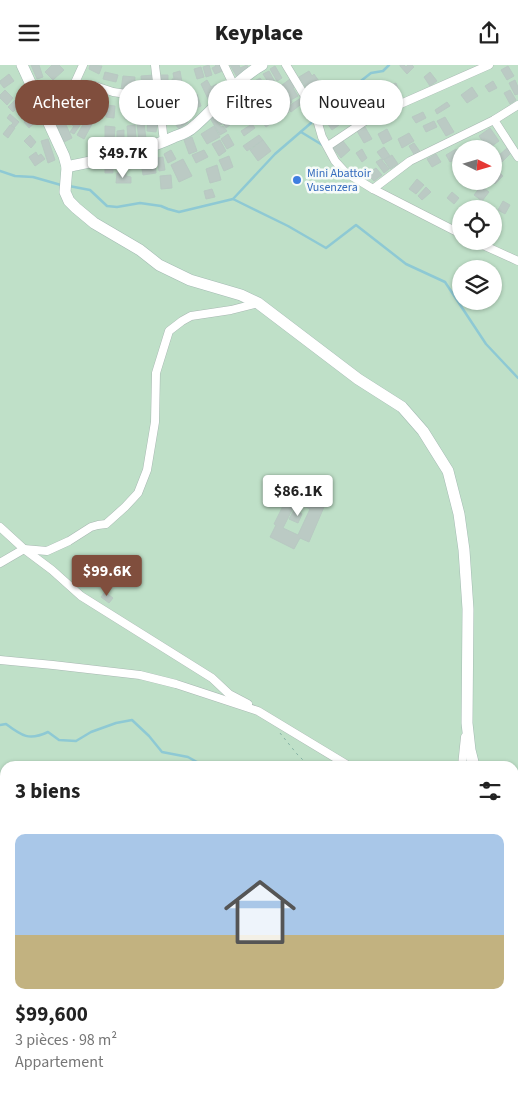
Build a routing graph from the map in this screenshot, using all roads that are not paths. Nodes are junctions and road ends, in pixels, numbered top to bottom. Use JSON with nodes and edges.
{"nodes":[{"id":1,"x":22,"y":65,"type":"edge"},
{"id":2,"x":83,"y":65,"type":"edge"},
{"id":3,"x":155,"y":65,"type":"edge"},
{"id":4,"x":224,"y":65,"type":"edge"},
{"id":5,"x":262,"y":65,"type":"edge"},
{"id":6,"x":286,"y":65,"type":"edge"},
{"id":7,"x":489,"y":65,"type":"edge"},
{"id":8,"x":29,"y":80,"type":"edge"},
{"id":9,"x":76,"y":80,"type":"edge"},
{"id":10,"x":157,"y":80,"type":"edge"},
{"id":11,"x":231,"y":80,"type":"edge"},
{"id":12,"x":243,"y":80,"type":"edge"},
{"id":13,"x":518,"y":105,"type":"edge"},
{"id":14,"x":208,"y":114,"type":"edge"},
{"id":15,"x":494,"y":120,"type":"junction"},
{"id":16,"x":49,"y":125,"type":"edge"},
{"id":17,"x":162,"y":125,"type":"edge"},
{"id":18,"x":164,"y":142,"type":"junction"},
{"id":19,"x":328,"y":146,"type":"junction"},
{"id":20,"x":518,"y":157,"type":"edge"},
{"id":21,"x":67,"y":167,"type":"junction"},
{"id":22,"x":373,"y":189,"type":"junction"},
{"id":23,"x":452,"y":230,"type":"edge"},
{"id":24,"x":494,"y":250,"type":"edge"},
{"id":25,"x":518,"y":261,"type":"edge"},
{"id":26,"x":258,"y":303,"type":"junction"},
{"id":27,"x":0,"y":527,"type":"edge"},
{"id":28,"x":24,"y":549,"type":"junction"},
{"id":29,"x":0,"y":563,"type":"edge"},
{"id":30,"x":0,"y":660,"type":"edge"},
{"id":31,"x":258,"y":711,"type":"junction"},
{"id":32,"x":467,"y":723,"type":"junction"},
{"id":33,"x":341,"y":761,"type":"edge"},
{"id":34,"x":463,"y":761,"type":"edge"},
{"id":35,"x":473,"y":761,"type":"edge"}],
"edges":[{"from":1,"to":8,"type":"street"},
{"from":2,"to":9,"type":"street"},
{"from":3,"to":10,"type":"street"},
{"from":4,"to":11,"type":"street"},
{"from":5,"to":12,"type":"street"},
{"from":6,"to":19,"type":"street"},
{"from":7,"to":19,"type":"street"},
{"from":13,"to":15,"type":"street"},
{"from":14,"to":18,"type":"street"},
{"from":15,"to":20,"type":"street"},
{"from":15,"to":22,"type":"street"},
{"from":16,"to":21,"type":"street"},
{"from":17,"to":18,"type":"street"},
{"from":18,"to":21,"type":"street"},
{"from":19,"to":22,"type":"street"},
{"from":21,"to":26,"type":"street"},
{"from":22,"to":23,"type":"street"},
{"from":24,"to":25,"type":"street"},
{"from":26,"to":28,"type":"street"},
{"from":26,"to":32,"type":"street"},
{"from":27,"to":28,"type":"street"},
{"from":28,"to":29,"type":"street"},
{"from":28,"to":31,"type":"street"},
{"from":30,"to":31,"type":"street"},
{"from":31,"to":33,"type":"street"},
{"from":32,"to":34,"type":"street"},
{"from":32,"to":35,"type":"street"}]}
